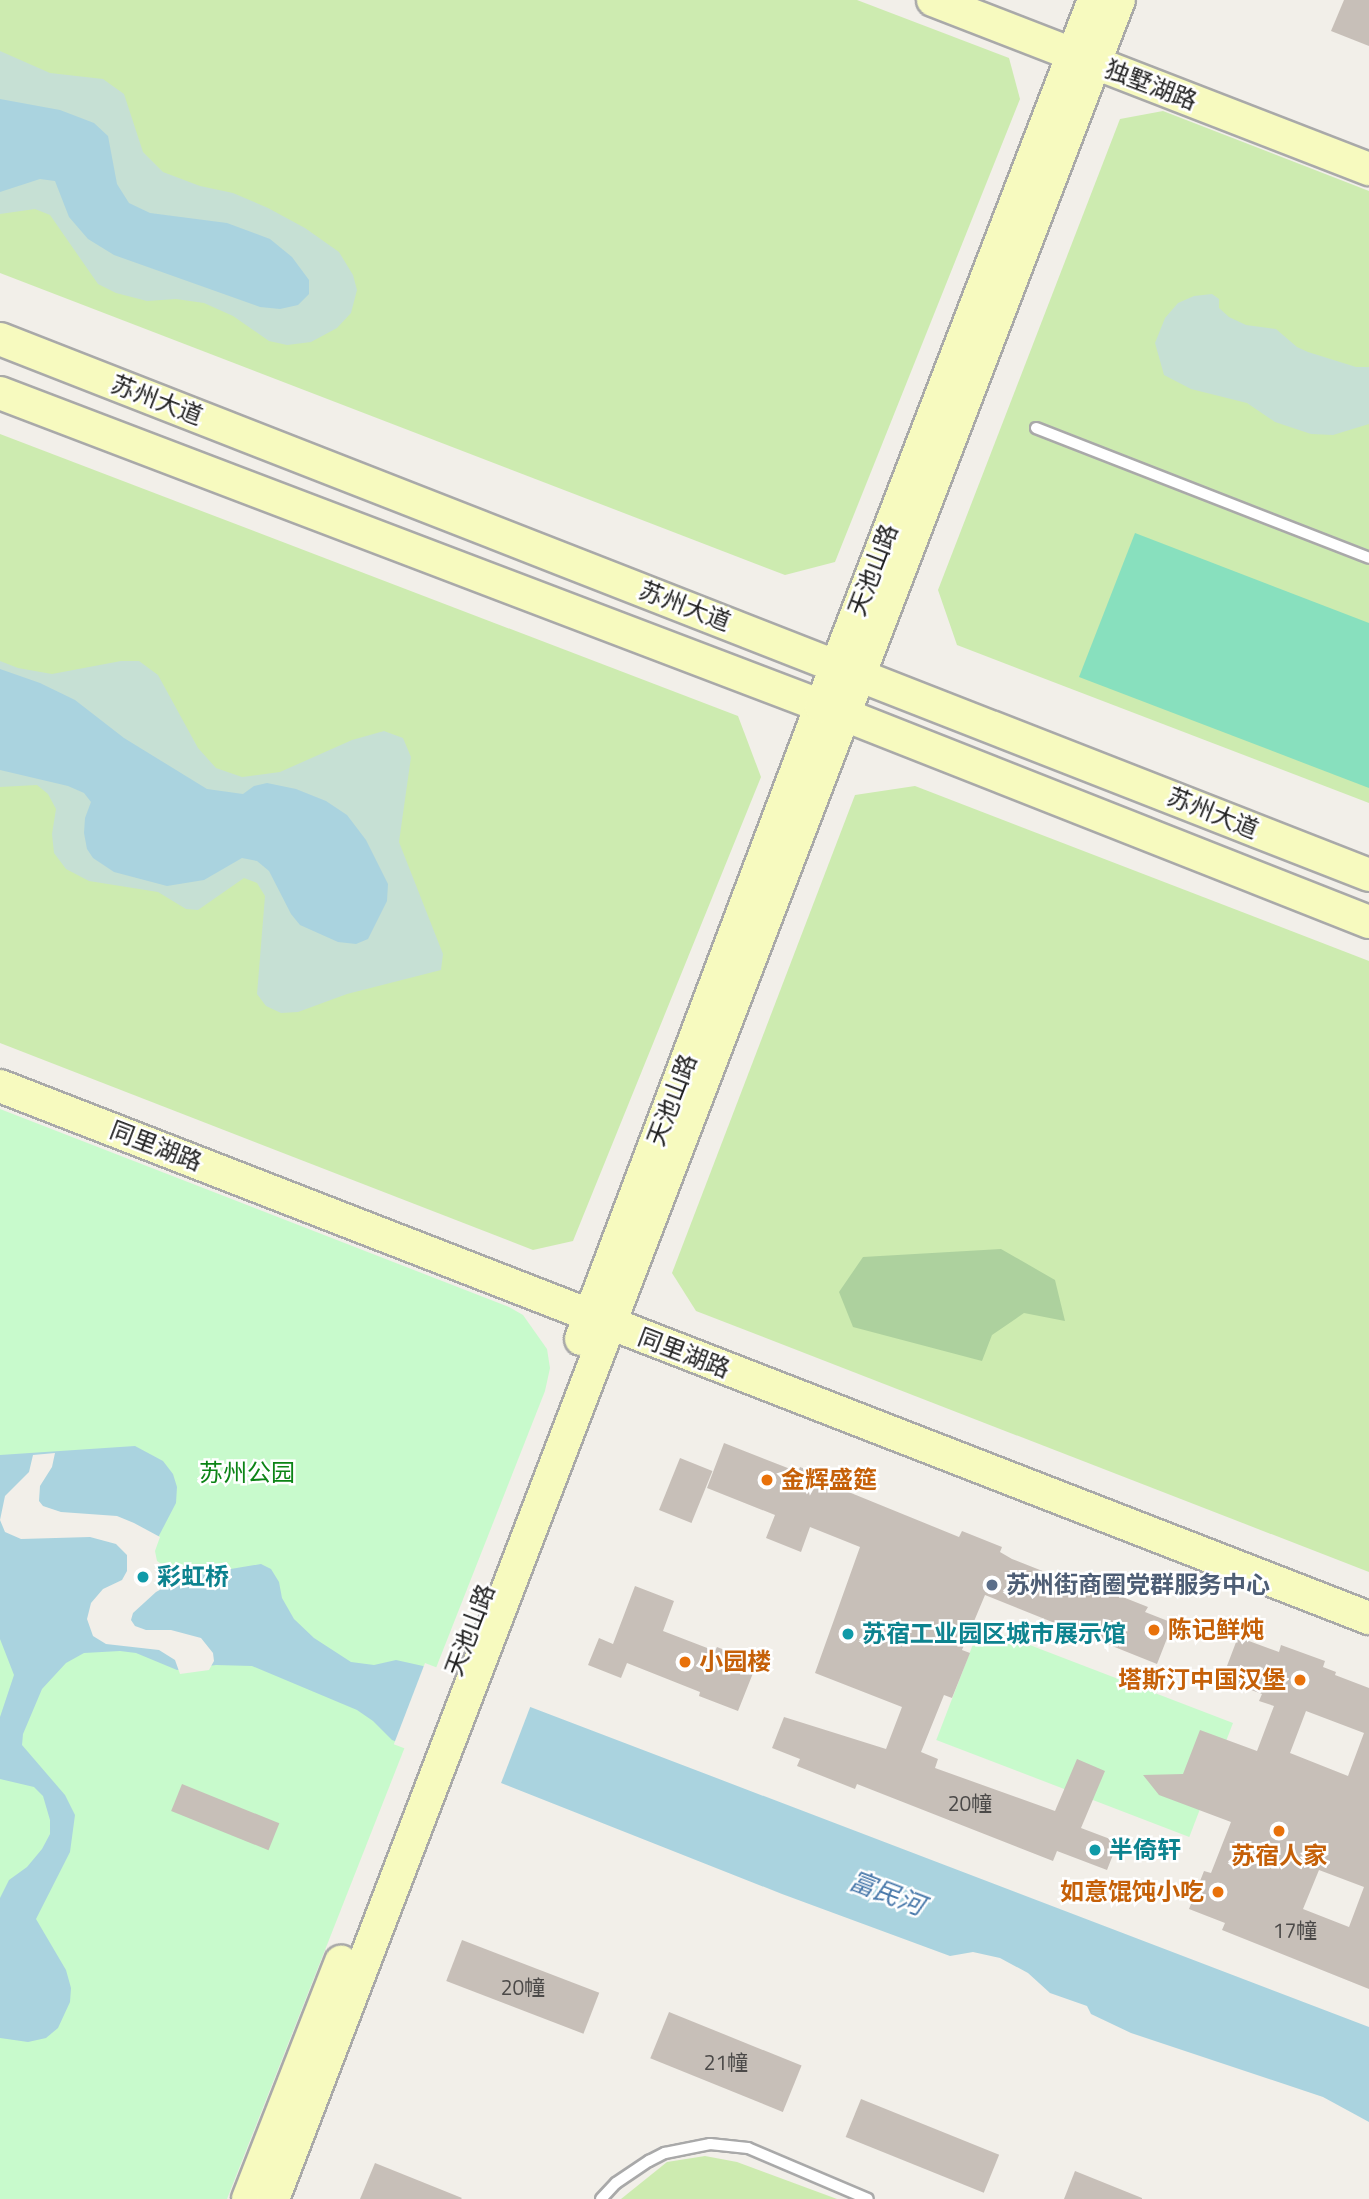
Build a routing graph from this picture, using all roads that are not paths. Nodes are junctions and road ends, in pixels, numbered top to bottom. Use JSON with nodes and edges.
{"nodes":[{"id":1,"x":933,"y":0,"type":"edge"},
{"id":2,"x":1094,"y":0,"type":"edge"},
{"id":3,"x":1119,"y":0,"type":"edge"},
{"id":4,"x":1083,"y":58,"type":"junction"},
{"id":5,"x":1369,"y":169,"type":"edge"},
{"id":6,"x":0,"y":339,"type":"edge"},
{"id":7,"x":0,"y":393,"type":"edge"},
{"id":8,"x":1036,"y":428,"type":"dead end"},
{"id":9,"x":1369,"y":558,"type":"edge"},
{"id":10,"x":848,"y":670,"type":"junction"},
{"id":11,"x":833,"y":711,"type":"junction"},
{"id":12,"x":1369,"y":875,"type":"edge"},
{"id":13,"x":1369,"y":922,"type":"edge"},
{"id":14,"x":0,"y":1086,"type":"edge"},
{"id":15,"x":600,"y":1320,"type":"junction"},
{"id":16,"x":1369,"y":1618,"type":"edge"},
{"id":17,"x":407,"y":1822,"type":"junction"},
{"id":18,"x":248,"y":2199,"type":"edge"},
{"id":19,"x":273,"y":2199,"type":"edge"},
{"id":20,"x":601,"y":2199,"type":"edge"},
{"id":21,"x":868,"y":2199,"type":"edge"}],
"edges":[{"from":1,"to":4,"type":"street","name":"独墅湖路"},
{"from":2,"to":4,"type":"street","name":"天池山路"},
{"from":3,"to":4,"type":"street","name":"天池山路"},
{"from":4,"to":5,"type":"street","name":"独墅湖路"},
{"from":4,"to":10,"type":"street","name":"天池山路"},
{"from":6,"to":10,"type":"street","name":"苏州大道"},
{"from":7,"to":11,"type":"street","name":"苏州大道"},
{"from":8,"to":9,"type":"lane"},
{"from":10,"to":11,"type":"street","name":"天池山路"},
{"from":10,"to":12,"type":"street","name":"苏州大道"},
{"from":11,"to":13,"type":"street","name":"苏州大道"},
{"from":11,"to":15,"type":"street","name":"天池山路"},
{"from":14,"to":15,"type":"street","name":"同里湖路"},
{"from":15,"to":16,"type":"street","name":"同里湖路"},
{"from":15,"to":17,"type":"street","name":"天池山路"},
{"from":17,"to":18,"type":"street"},
{"from":17,"to":19,"type":"street"},
{"from":20,"to":21,"type":"lane"}]}
